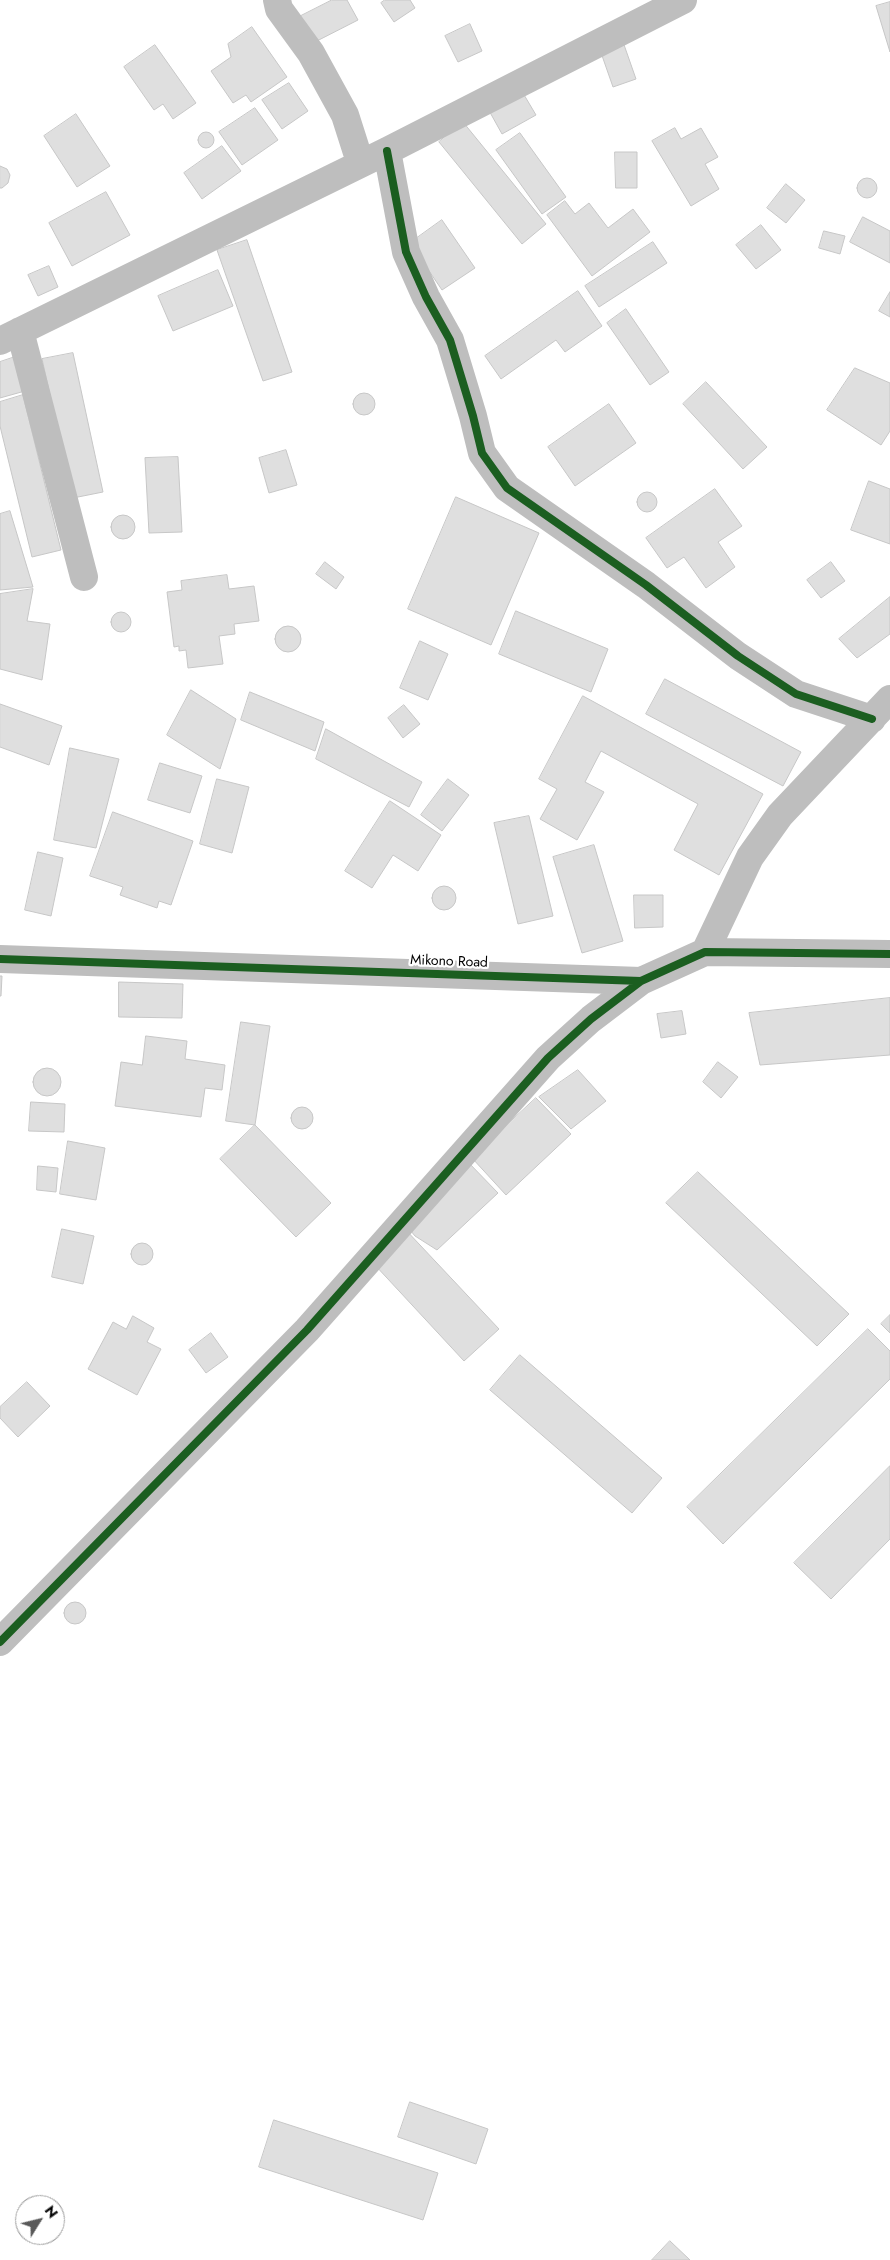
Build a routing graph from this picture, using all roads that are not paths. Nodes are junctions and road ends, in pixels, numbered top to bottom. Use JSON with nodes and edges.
{"nodes":[{"id":1,"x":277,"y":0,"type":"edge"},
{"id":2,"x":683,"y":0,"type":"edge"},
{"id":3,"x":386,"y":151,"type":"junction"},
{"id":4,"x":360,"y":162,"type":"junction"},
{"id":5,"x":10,"y":336,"type":"edge"},
{"id":6,"x":84,"y":577,"type":"dead end"},
{"id":7,"x":890,"y":699,"type":"edge"},
{"id":8,"x":872,"y":719,"type":"junction"},
{"id":9,"x":705,"y":952,"type":"junction"},
{"id":10,"x":890,"y":954,"type":"edge"},
{"id":11,"x":0,"y":959,"type":"edge"},
{"id":12,"x":641,"y":982,"type":"junction"},
{"id":13,"x":0,"y":1642,"type":"edge"}],
"edges":[{"from":1,"to":4,"type":"street"},
{"from":2,"to":3,"type":"street"},
{"from":3,"to":4,"type":"street"},
{"from":3,"to":8,"type":"street"},
{"from":4,"to":5,"type":"street"},
{"from":5,"to":6,"type":"street"},
{"from":7,"to":8,"type":"street"},
{"from":8,"to":9,"type":"street"},
{"from":9,"to":10,"type":"street","name":"Mikono Road"},
{"from":9,"to":12,"type":"street","name":"Mikono Road"},
{"from":11,"to":12,"type":"street","name":"Mikono Road"},
{"from":12,"to":13,"type":"street"}]}
